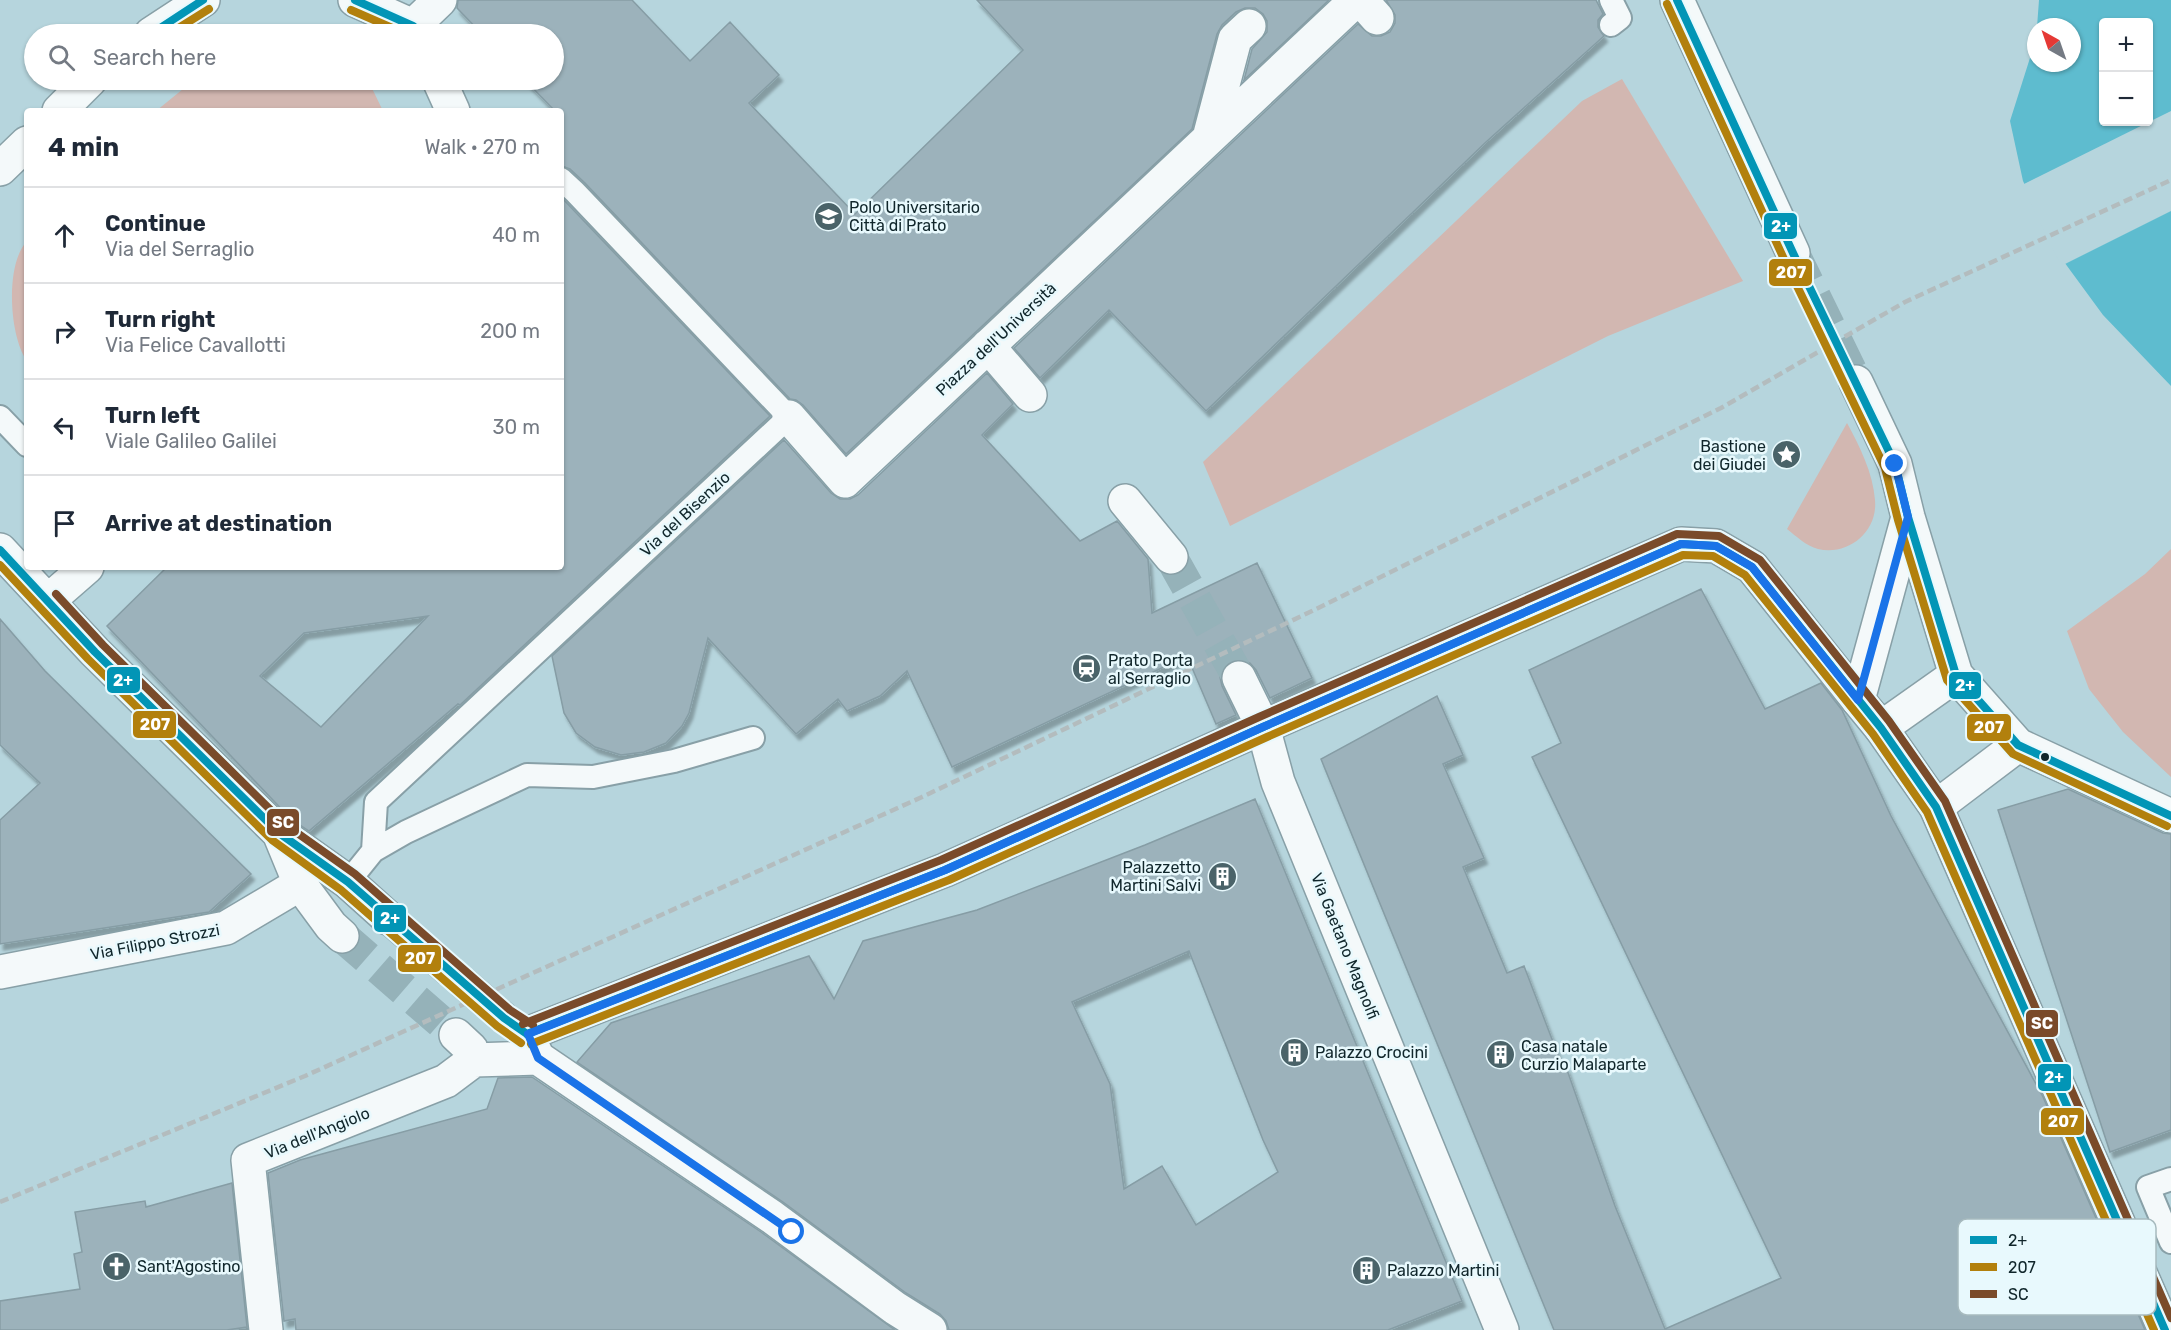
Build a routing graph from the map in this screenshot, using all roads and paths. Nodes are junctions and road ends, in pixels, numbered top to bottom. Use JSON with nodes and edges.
{"nodes":[{"id":1,"x":202,"y":0,"type":"edge"},
{"id":2,"x":355,"y":0,"type":"edge"},
{"id":3,"x":391,"y":0,"type":"edge"},
{"id":4,"x":440,"y":0,"type":"edge"},
{"id":5,"x":1611,"y":0,"type":"edge"},
{"id":6,"x":1677,"y":0,"type":"edge"},
{"id":7,"x":1365,"y":6,"type":"edge"},
{"id":8,"x":166,"y":24,"type":"edge"},
{"id":9,"x":403,"y":24,"type":"edge"},
{"id":10,"x":410,"y":24,"type":"edge"},
{"id":11,"x":420,"y":24,"type":"edge"},
{"id":12,"x":1611,"y":25,"type":"dead end"},
{"id":13,"x":1249,"y":26,"type":"dead end"},
{"id":14,"x":80,"y":90,"type":"edge"},
{"id":15,"x":444,"y":90,"type":"edge"},
{"id":16,"x":62,"y":108,"type":"edge"},
{"id":17,"x":452,"y":108,"type":"edge"},
{"id":18,"x":1209,"y":138,"type":"junction"},
{"id":19,"x":24,"y":146,"type":"edge"},
{"id":20,"x":0,"y":169,"type":"edge"},
{"id":21,"x":564,"y":182,"type":"edge"},
{"id":22,"x":1793,"y":253,"type":"tunnel mouth"},
{"id":23,"x":988,"y":346,"type":"junction"},
{"id":24,"x":1856,"y":382,"type":"tunnel mouth"},
{"id":25,"x":1030,"y":395,"type":"dead end"},
{"id":26,"x":0,"y":417,"type":"edge"},
{"id":27,"x":789,"y":417,"type":"junction"},
{"id":28,"x":24,"y":442,"type":"edge"},
{"id":29,"x":1125,"y":501,"type":"dead end"},
{"id":30,"x":1908,"y":517,"type":"junction"},
{"id":31,"x":0,"y":550,"type":"edge"},
{"id":32,"x":1171,"y":557,"type":"tunnel mouth"},
{"id":33,"x":57,"y":570,"type":"edge"},
{"id":34,"x":84,"y":570,"type":"edge"},
{"id":35,"x":48,"y":601,"type":"junction"},
{"id":36,"x":1956,"y":675,"type":"junction"},
{"id":37,"x":1239,"y":678,"type":"tunnel mouth"},
{"id":38,"x":1858,"y":700,"type":"junction"},
{"id":39,"x":1263,"y":727,"type":"junction"},
{"id":40,"x":1881,"y":728,"type":"junction"},
{"id":41,"x":753,"y":738,"type":"dead end"},
{"id":42,"x":2018,"y":745,"type":"junction"},
{"id":43,"x":1936,"y":807,"type":"junction"},
{"id":44,"x":2171,"y":816,"type":"edge"},
{"id":45,"x":279,"y":833,"type":"junction"},
{"id":46,"x":374,"y":851,"type":"junction"},
{"id":47,"x":348,"y":882,"type":"junction"},
{"id":48,"x":300,"y":884,"type":"junction"},
{"id":49,"x":388,"y":918,"type":"tunnel mouth"},
{"id":50,"x":342,"y":936,"type":"tunnel mouth"},
{"id":51,"x":0,"y":972,"type":"edge"},
{"id":52,"x":523,"y":1036,"type":"junction"},
{"id":53,"x":2171,"y":1179,"type":"edge"},
{"id":54,"x":2120,"y":1219,"type":"edge"},
{"id":55,"x":2171,"y":1242,"type":"edge"},
{"id":56,"x":2156,"y":1300,"type":"edge"},
{"id":57,"x":2166,"y":1322,"type":"edge"},
{"id":58,"x":266,"y":1330,"type":"edge"},
{"id":59,"x":930,"y":1330,"type":"edge"},
{"id":60,"x":1502,"y":1330,"type":"edge"}],
"edges":[{"from":1,"to":8,"type":"street"},
{"from":2,"to":9,"type":"street"},
{"from":3,"to":10,"type":"street"},
{"from":4,"to":11,"type":"street"},
{"from":5,"to":12,"type":"lane"},
{"from":6,"to":22,"type":"street"},
{"from":7,"to":18,"type":"street","name":"Piazza dell'Università"},
{"from":13,"to":18,"type":"street"},
{"from":14,"to":16,"type":"street"},
{"from":15,"to":17,"type":"street"},
{"from":18,"to":23,"type":"street","name":"Piazza dell'Università"},
{"from":19,"to":20,"type":"street"},
{"from":21,"to":27,"type":"lane"},
{"from":23,"to":25,"type":"street"},
{"from":23,"to":27,"type":"street","name":"Piazza dell'Università"},
{"from":24,"to":30,"type":"street"},
{"from":26,"to":28,"type":"lane"},
{"from":27,"to":46,"type":"lane","name":"Via del Bisenzio"},
{"from":29,"to":32,"type":"street"},
{"from":30,"to":36,"type":"street"},
{"from":30,"to":38,"type":"street"},
{"from":31,"to":35,"type":"street"},
{"from":33,"to":35,"type":"lane"},
{"from":34,"to":35,"type":"street"},
{"from":35,"to":45,"type":"street"},
{"from":36,"to":40,"type":"street"},
{"from":36,"to":42,"type":"street"},
{"from":37,"to":39,"type":"street","name":"Via Gaetano Magnolfi"},
{"from":38,"to":39,"type":"street"},
{"from":38,"to":40,"type":"street"},
{"from":39,"to":52,"type":"street"},
{"from":39,"to":60,"type":"street","name":"Via Gaetano Magnolfi"},
{"from":40,"to":43,"type":"street"},
{"from":41,"to":46,"type":"lane"},
{"from":42,"to":43,"type":"street"},
{"from":42,"to":44,"type":"street"},
{"from":43,"to":54,"type":"street"},
{"from":45,"to":47,"type":"street"},
{"from":45,"to":48,"type":"street"},
{"from":46,"to":47,"type":"lane"},
{"from":47,"to":49,"type":"street"},
{"from":48,"to":50,"type":"street"},
{"from":48,"to":51,"type":"street","name":"Via Filippo Strozzi"},
{"from":52,"to":58,"type":"street","name":"Via dell'Angiolo"},
{"from":52,"to":59,"type":"street"},
{"from":53,"to":55,"type":"lane"},
{"from":56,"to":57,"type":"street"}]}
